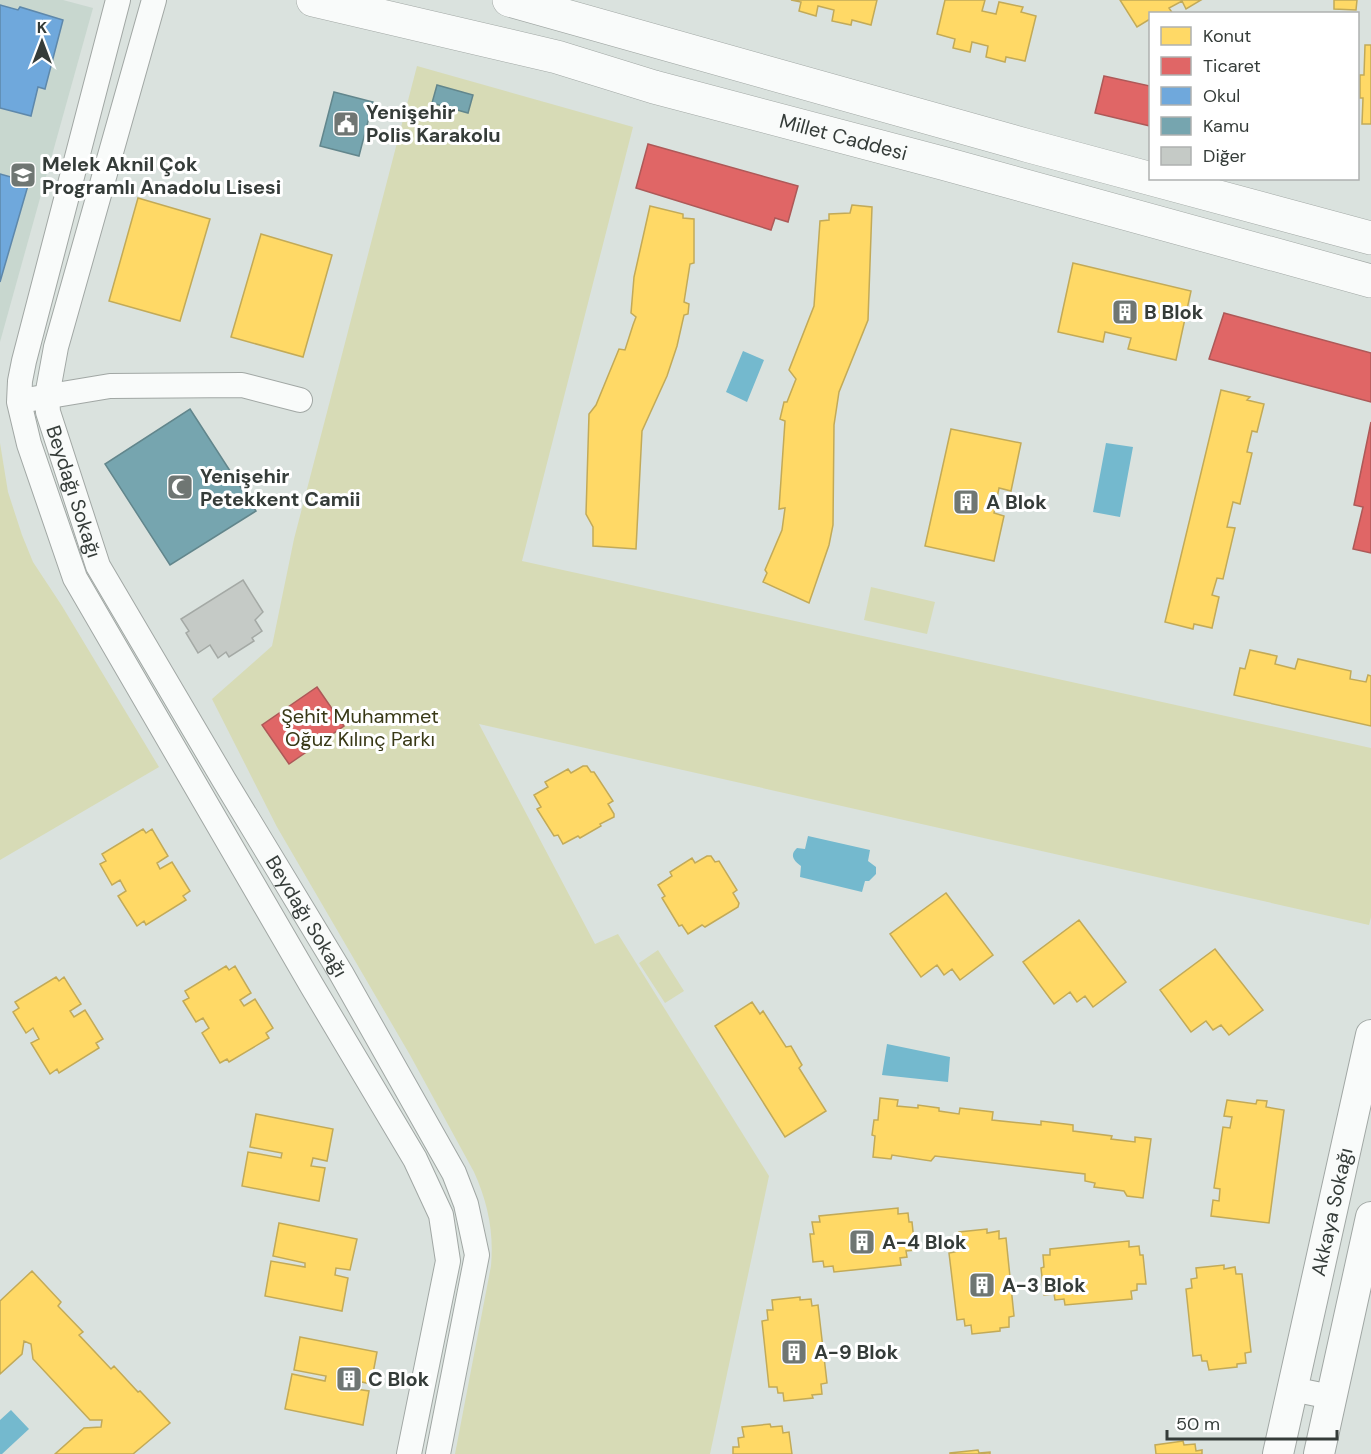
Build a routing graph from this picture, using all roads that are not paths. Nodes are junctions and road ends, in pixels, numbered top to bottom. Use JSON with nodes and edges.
{"nodes":[{"id":1,"x":118,"y":0,"type":"edge"},
{"id":2,"x":154,"y":0,"type":"edge"},
{"id":3,"x":314,"y":0,"type":"edge"},
{"id":4,"x":509,"y":0,"type":"edge"},
{"id":5,"x":1149,"y":178,"type":"edge"},
{"id":6,"x":1155,"y":180,"type":"edge"},
{"id":7,"x":1371,"y":238,"type":"edge"},
{"id":8,"x":1371,"y":281,"type":"edge"},
{"id":9,"x":47,"y":396,"type":"junction"},
{"id":10,"x":300,"y":400,"type":"dead end"},
{"id":11,"x":19,"y":402,"type":"junction"},
{"id":12,"x":1371,"y":1035,"type":"edge"},
{"id":13,"x":1371,"y":1217,"type":"edge"},
{"id":14,"x":1292,"y":1389,"type":"junction"},
{"id":15,"x":1331,"y":1397,"type":"junction"},
{"id":16,"x":409,"y":1454,"type":"edge"},
{"id":17,"x":438,"y":1454,"type":"edge"},
{"id":18,"x":1278,"y":1454,"type":"edge"},
{"id":19,"x":1319,"y":1454,"type":"edge"}],
"edges":[{"from":1,"to":11,"type":"street","name":"Beydağı Sokağı"},
{"from":2,"to":9,"type":"street","name":"Beydağı Sokağı"},
{"from":3,"to":8,"type":"main road","name":"Millet Caddesi"},
{"from":4,"to":5,"type":"main road","name":"Millet Caddesi"},
{"from":6,"to":7,"type":"main road","name":"Millet Caddesi"},
{"from":9,"to":10,"type":"street","name":"Beydağı Sokağı"},
{"from":9,"to":11,"type":"street","name":"Beydağı Sokağı"},
{"from":9,"to":17,"type":"street","name":"Beydağı Sokağı"},
{"from":11,"to":16,"type":"street","name":"Beydağı Sokağı"},
{"from":12,"to":14,"type":"street","name":"Akkaya Sokağı"},
{"from":13,"to":15,"type":"street","name":"Akkaya Sokağı"},
{"from":14,"to":15,"type":"street"},
{"from":14,"to":18,"type":"street","name":"Akkaya Sokağı"},
{"from":15,"to":19,"type":"street","name":"Akkaya Sokağı"}]}
